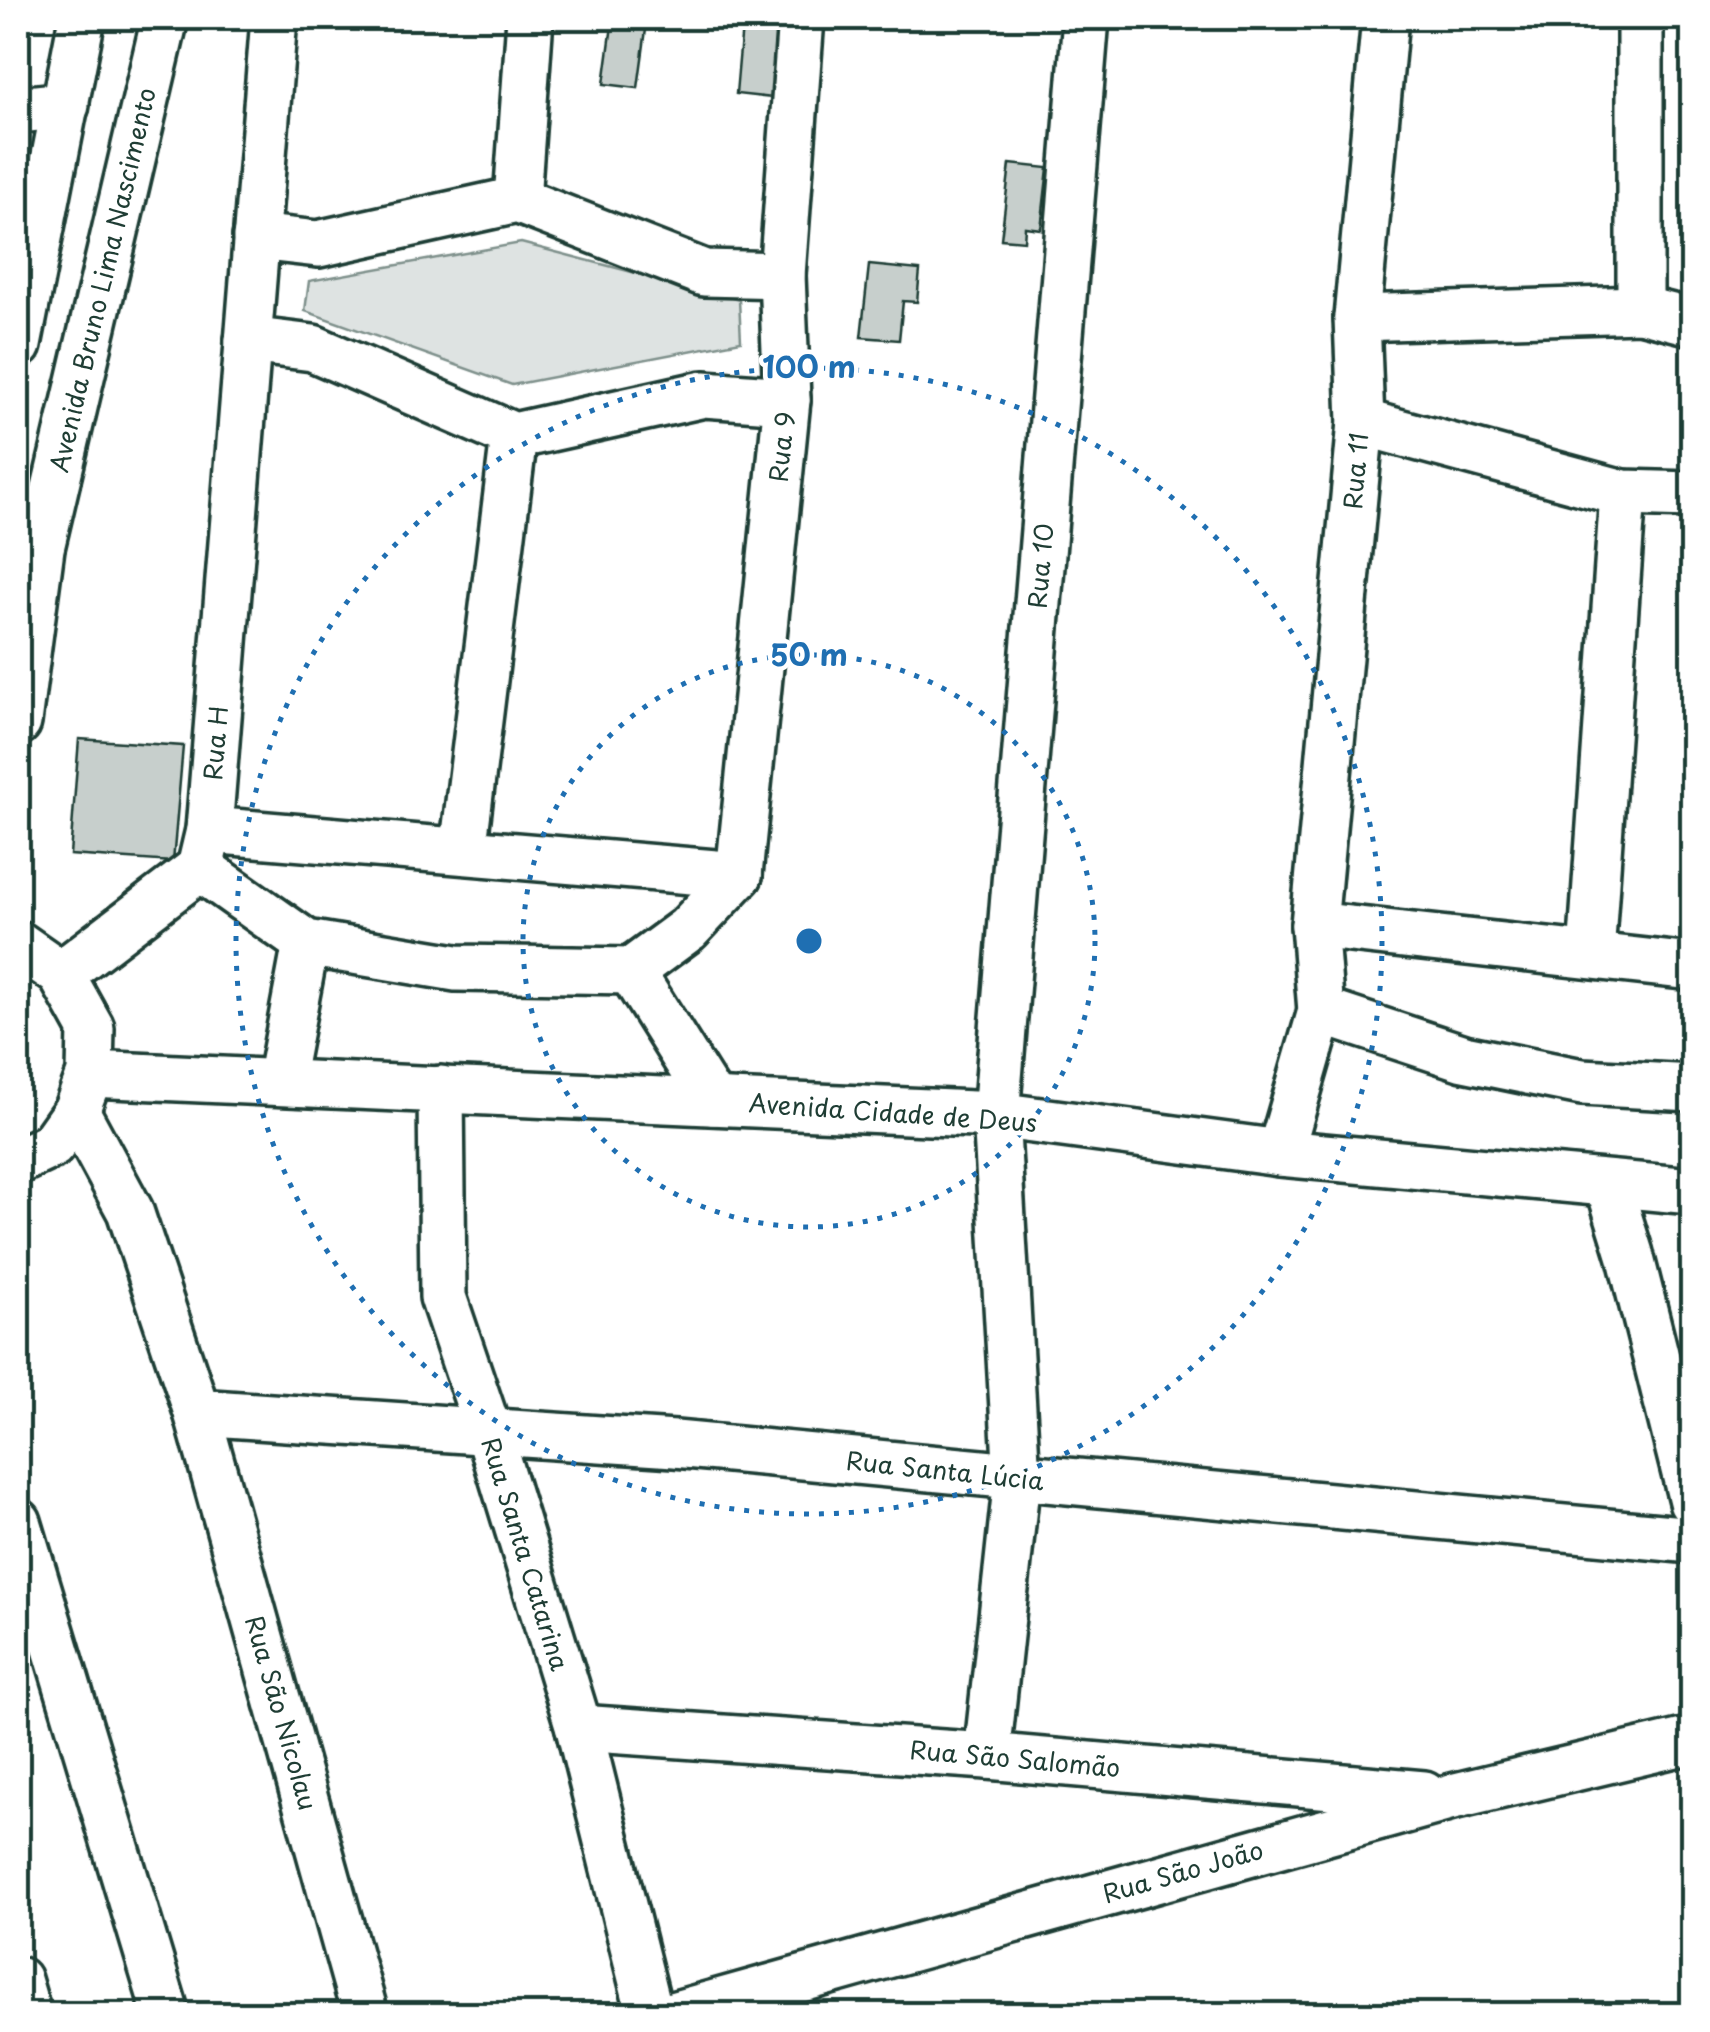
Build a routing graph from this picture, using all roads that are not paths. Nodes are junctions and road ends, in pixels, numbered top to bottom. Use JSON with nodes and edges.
{"nodes":[{"id":1,"x":82,"y":18,"type":"edge"},
{"id":2,"x":165,"y":18,"type":"edge"},
{"id":3,"x":274,"y":18,"type":"edge"},
{"id":4,"x":530,"y":18,"type":"edge"},
{"id":5,"x":801,"y":18,"type":"edge"},
{"id":6,"x":1086,"y":18,"type":"edge"},
{"id":7,"x":1384,"y":18,"type":"edge"},
{"id":8,"x":1640,"y":18,"type":"edge"},
{"id":9,"x":66,"y":104,"type":"junction"},
{"id":10,"x":18,"y":110,"type":"edge"},
{"id":11,"x":517,"y":200,"type":"junction"},
{"id":12,"x":256,"y":238,"type":"junction"},
{"id":13,"x":782,"y":275,"type":"junction"},
{"id":14,"x":1640,"y":310,"type":"junction"},
{"id":15,"x":1357,"y":318,"type":"junction"},
{"id":16,"x":1692,"y":322,"type":"edge"},
{"id":17,"x":248,"y":340,"type":"junction"},
{"id":18,"x":18,"y":345,"type":"edge"},
{"id":19,"x":786,"y":400,"type":"junction"},
{"id":20,"x":1361,"y":422,"type":"junction"},
{"id":21,"x":514,"y":436,"type":"junction"},
{"id":22,"x":1623,"y":493,"type":"junction"},
{"id":23,"x":1692,"y":495,"type":"edge"},
{"id":24,"x":29,"y":550,"type":"edge"},
{"id":25,"x":18,"y":722,"type":"edge"},
{"id":26,"x":205,"y":849,"type":"junction"},
{"id":27,"x":463,"y":851,"type":"junction"},
{"id":28,"x":739,"y":875,"type":"junction"},
{"id":29,"x":1314,"y":925,"type":"junction"},
{"id":30,"x":306,"y":943,"type":"junction"},
{"id":31,"x":18,"y":944,"type":"edge"},
{"id":32,"x":1591,"y":955,"type":"junction"},
{"id":33,"x":1692,"y":967,"type":"edge"},
{"id":34,"x":631,"y":971,"type":"junction"},
{"id":35,"x":62,"y":974,"type":"junction"},
{"id":36,"x":1322,"y":1011,"type":"junction"},
{"id":37,"x":280,"y":1082,"type":"junction"},
{"id":38,"x":1692,"y":1088,"type":"edge"},
{"id":39,"x":441,"y":1089,"type":"junction"},
{"id":40,"x":83,"y":1093,"type":"junction"},
{"id":41,"x":713,"y":1102,"type":"junction"},
{"id":42,"x":996,"y":1115,"type":"junction"},
{"id":43,"x":1280,"y":1153,"type":"junction"},
{"id":44,"x":18,"y":1161,"type":"edge"},
{"id":45,"x":1609,"y":1186,"type":"junction"},
{"id":46,"x":1692,"y":1192,"type":"edge"},
{"id":47,"x":197,"y":1412,"type":"junction"},
{"id":48,"x":488,"y":1430,"type":"junction"},
{"id":49,"x":1017,"y":1478,"type":"junction"},
{"id":50,"x":1692,"y":1501,"type":"edge"},
{"id":51,"x":18,"y":1522,"type":"edge"},
{"id":52,"x":1692,"y":1540,"type":"edge"},
{"id":53,"x":578,"y":1728,"type":"junction"},
{"id":54,"x":1692,"y":1740,"type":"edge"},
{"id":55,"x":987,"y":1756,"type":"junction"},
{"id":56,"x":1452,"y":1797,"type":"junction"},
{"id":57,"x":18,"y":1980,"type":"edge"},
{"id":58,"x":28,"y":2014,"type":"edge"},
{"id":59,"x":166,"y":2014,"type":"edge"},
{"id":60,"x":366,"y":2014,"type":"edge"},
{"id":61,"x":650,"y":2014,"type":"edge"},
{"id":62,"x":676,"y":2014,"type":"edge"}],
"edges":[{"from":1,"to":9,"type":"street"},
{"from":2,"to":24,"type":"street","name":"Avenida Bruno Lima Nascimento"},
{"from":3,"to":12,"type":"street","name":"Rua H"},
{"from":4,"to":11,"type":"street"},
{"from":5,"to":13,"type":"street","name":"Rua 9"},
{"from":6,"to":42,"type":"street","name":"Rua 10"},
{"from":7,"to":15,"type":"street","name":"Rua 11"},
{"from":8,"to":14,"type":"street"},
{"from":9,"to":10,"type":"street"},
{"from":9,"to":18,"type":"street"},
{"from":11,"to":12,"type":"street"},
{"from":11,"to":13,"type":"street"},
{"from":12,"to":17,"type":"street","name":"Rua H"},
{"from":13,"to":19,"type":"street","name":"Rua 9"},
{"from":14,"to":15,"type":"street"},
{"from":14,"to":16,"type":"street"},
{"from":15,"to":20,"type":"street","name":"Rua 11"},
{"from":17,"to":21,"type":"street"},
{"from":17,"to":26,"type":"street","name":"Rua H"},
{"from":19,"to":21,"type":"street"},
{"from":19,"to":28,"type":"street","name":"Rua 9"},
{"from":20,"to":22,"type":"street"},
{"from":20,"to":29,"type":"street","name":"Rua 11"},
{"from":21,"to":27,"type":"street"},
{"from":22,"to":23,"type":"street"},
{"from":22,"to":32,"type":"street"},
{"from":24,"to":25,"type":"street","name":"Avenida Bruno Lima Nascimento"},
{"from":26,"to":27,"type":"street"},
{"from":26,"to":30,"type":"street"},
{"from":26,"to":35,"type":"street"},
{"from":27,"to":28,"type":"street"},
{"from":28,"to":34,"type":"street"},
{"from":29,"to":32,"type":"street"},
{"from":29,"to":36,"type":"street","name":"Rua 11"},
{"from":30,"to":34,"type":"street"},
{"from":30,"to":37,"type":"street"},
{"from":31,"to":35,"type":"street"},
{"from":32,"to":33,"type":"street"},
{"from":34,"to":41,"type":"street"},
{"from":35,"to":40,"type":"street"},
{"from":36,"to":38,"type":"street"},
{"from":36,"to":43,"type":"street"},
{"from":37,"to":39,"type":"street","name":"Avenida Cidade de Deus"},
{"from":37,"to":40,"type":"street","name":"Avenida Cidade de Deus"},
{"from":39,"to":41,"type":"street","name":"Avenida Cidade de Deus"},
{"from":39,"to":48,"type":"street","name":"Rua Santa Catarina"},
{"from":40,"to":44,"type":"street"},
{"from":40,"to":47,"type":"street","name":"Rua São Nicolau"},
{"from":41,"to":42,"type":"street","name":"Avenida Cidade de Deus"},
{"from":42,"to":43,"type":"street","name":"Avenida Cidade de Deus"},
{"from":42,"to":49,"type":"street","name":"Rua 10"},
{"from":43,"to":45,"type":"street","name":"Avenida Cidade de Deus"},
{"from":45,"to":46,"type":"street","name":"Avenida Cidade de Deus"},
{"from":45,"to":50,"type":"street"},
{"from":47,"to":48,"type":"street","name":"Rua Santa Lúcia"},
{"from":47,"to":60,"type":"street","name":"Rua São Nicolau"},
{"from":48,"to":49,"type":"street","name":"Rua Santa Lúcia"},
{"from":48,"to":53,"type":"street","name":"Rua Santa Catarina"},
{"from":49,"to":52,"type":"street","name":"Rua Santa Lúcia"},
{"from":49,"to":55,"type":"street","name":"Rua 10"},
{"from":51,"to":59,"type":"street"},
{"from":53,"to":55,"type":"street","name":"Rua São Salomão"},
{"from":53,"to":61,"type":"street","name":"Rua Santa Catarina"},
{"from":54,"to":56,"type":"street","name":"Rua São João"},
{"from":55,"to":56,"type":"street","name":"Rua São Salomão"},
{"from":56,"to":62,"type":"street","name":"Rua São João"},
{"from":57,"to":58,"type":"street"}]}
